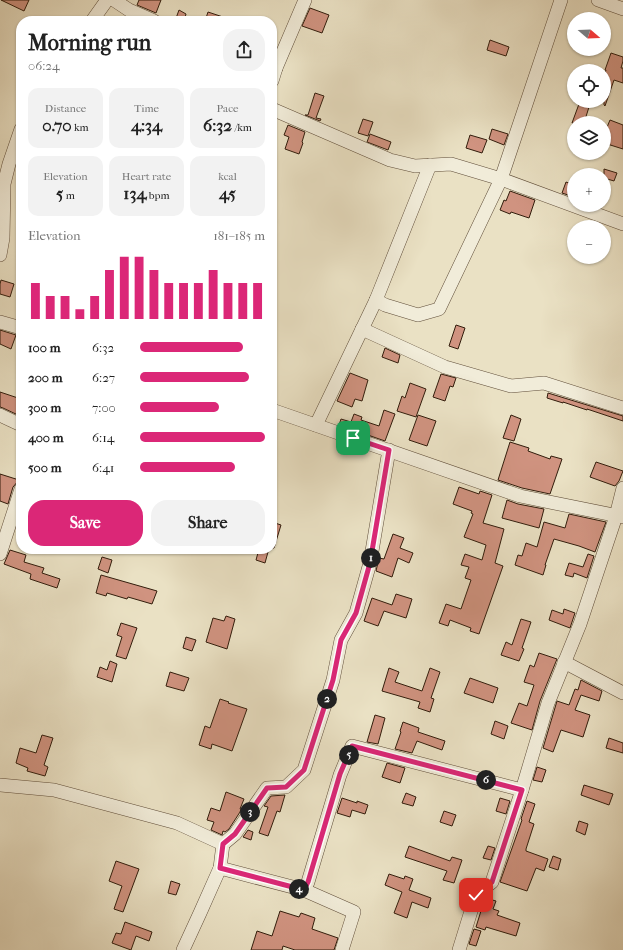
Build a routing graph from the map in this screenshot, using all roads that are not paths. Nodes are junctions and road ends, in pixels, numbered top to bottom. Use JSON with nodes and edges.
{"nodes":[{"id":1,"x":107,"y":0,"type":"edge"},
{"id":2,"x":114,"y":0,"type":"edge"},
{"id":3,"x":305,"y":0,"type":"edge"},
{"id":4,"x":561,"y":0,"type":"edge"},
{"id":5,"x":598,"y":0,"type":"edge"},
{"id":6,"x":623,"y":9,"type":"edge"},
{"id":7,"x":96,"y":16,"type":"edge"},
{"id":8,"x":143,"y":16,"type":"edge"},
{"id":9,"x":277,"y":61,"type":"edge"},
{"id":10,"x":277,"y":111,"type":"edge"},
{"id":11,"x":16,"y":144,"type":"edge"},
{"id":12,"x":430,"y":165,"type":"junction"},
{"id":13,"x":501,"y":179,"type":"junction"},
{"id":14,"x":623,"y":224,"type":"edge"},
{"id":15,"x":0,"y":255,"type":"edge"},
{"id":16,"x":376,"y":300,"type":"junction"},
{"id":17,"x":0,"y":322,"type":"edge"},
{"id":18,"x":16,"y":327,"type":"edge"},
{"id":19,"x":362,"y":329,"type":"junction"},
{"id":20,"x":623,"y":408,"type":"edge"},
{"id":21,"x":277,"y":412,"type":"edge"},
{"id":22,"x":0,"y":415,"type":"edge"},
{"id":23,"x":16,"y":423,"type":"edge"},
{"id":24,"x":316,"y":425,"type":"junction"},
{"id":25,"x":389,"y":450,"type":"junction"},
{"id":26,"x":623,"y":488,"type":"edge"},
{"id":27,"x":16,"y":504,"type":"edge"},
{"id":28,"x":620,"y":517,"type":"edge"},
{"id":29,"x":0,"y":554,"type":"edge"},
{"id":30,"x":564,"y":662,"type":"junction"},
{"id":31,"x":623,"y":693,"type":"edge"},
{"id":32,"x":0,"y":785,"type":"edge"},
{"id":33,"x":522,"y":790,"type":"junction"},
{"id":34,"x":223,"y":844,"type":"junction"},
{"id":35,"x":220,"y":868,"type":"junction"},
{"id":36,"x":304,"y":890,"type":"junction"},
{"id":37,"x":183,"y":950,"type":"edge"},
{"id":38,"x":342,"y":950,"type":"edge"},
{"id":39,"x":459,"y":950,"type":"edge"}],
"edges":[{"from":1,"to":7,"type":"street"},
{"from":2,"to":8,"type":"street"},
{"from":3,"to":9,"type":"street"},
{"from":4,"to":13,"type":"street"},
{"from":5,"to":6,"type":"street"},
{"from":10,"to":12,"type":"street"},
{"from":11,"to":15,"type":"street"},
{"from":12,"to":13,"type":"street"},
{"from":12,"to":16,"type":"street"},
{"from":13,"to":14,"type":"street"},
{"from":13,"to":16,"type":"street"},
{"from":16,"to":19,"type":"street"},
{"from":17,"to":18,"type":"street"},
{"from":19,"to":20,"type":"street"},
{"from":19,"to":24,"type":"street"},
{"from":21,"to":24,"type":"street"},
{"from":22,"to":23,"type":"street"},
{"from":24,"to":25,"type":"street"},
{"from":25,"to":28,"type":"street"},
{"from":25,"to":34,"type":"street"},
{"from":26,"to":28,"type":"street"},
{"from":27,"to":29,"type":"street"},
{"from":28,"to":30,"type":"street"},
{"from":30,"to":31,"type":"street"},
{"from":30,"to":33,"type":"street"},
{"from":32,"to":34,"type":"street"},
{"from":33,"to":36,"type":"street"},
{"from":33,"to":39,"type":"street"},
{"from":34,"to":35,"type":"street"},
{"from":35,"to":36,"type":"street"},
{"from":35,"to":37,"type":"street"},
{"from":36,"to":38,"type":"street"}]}
